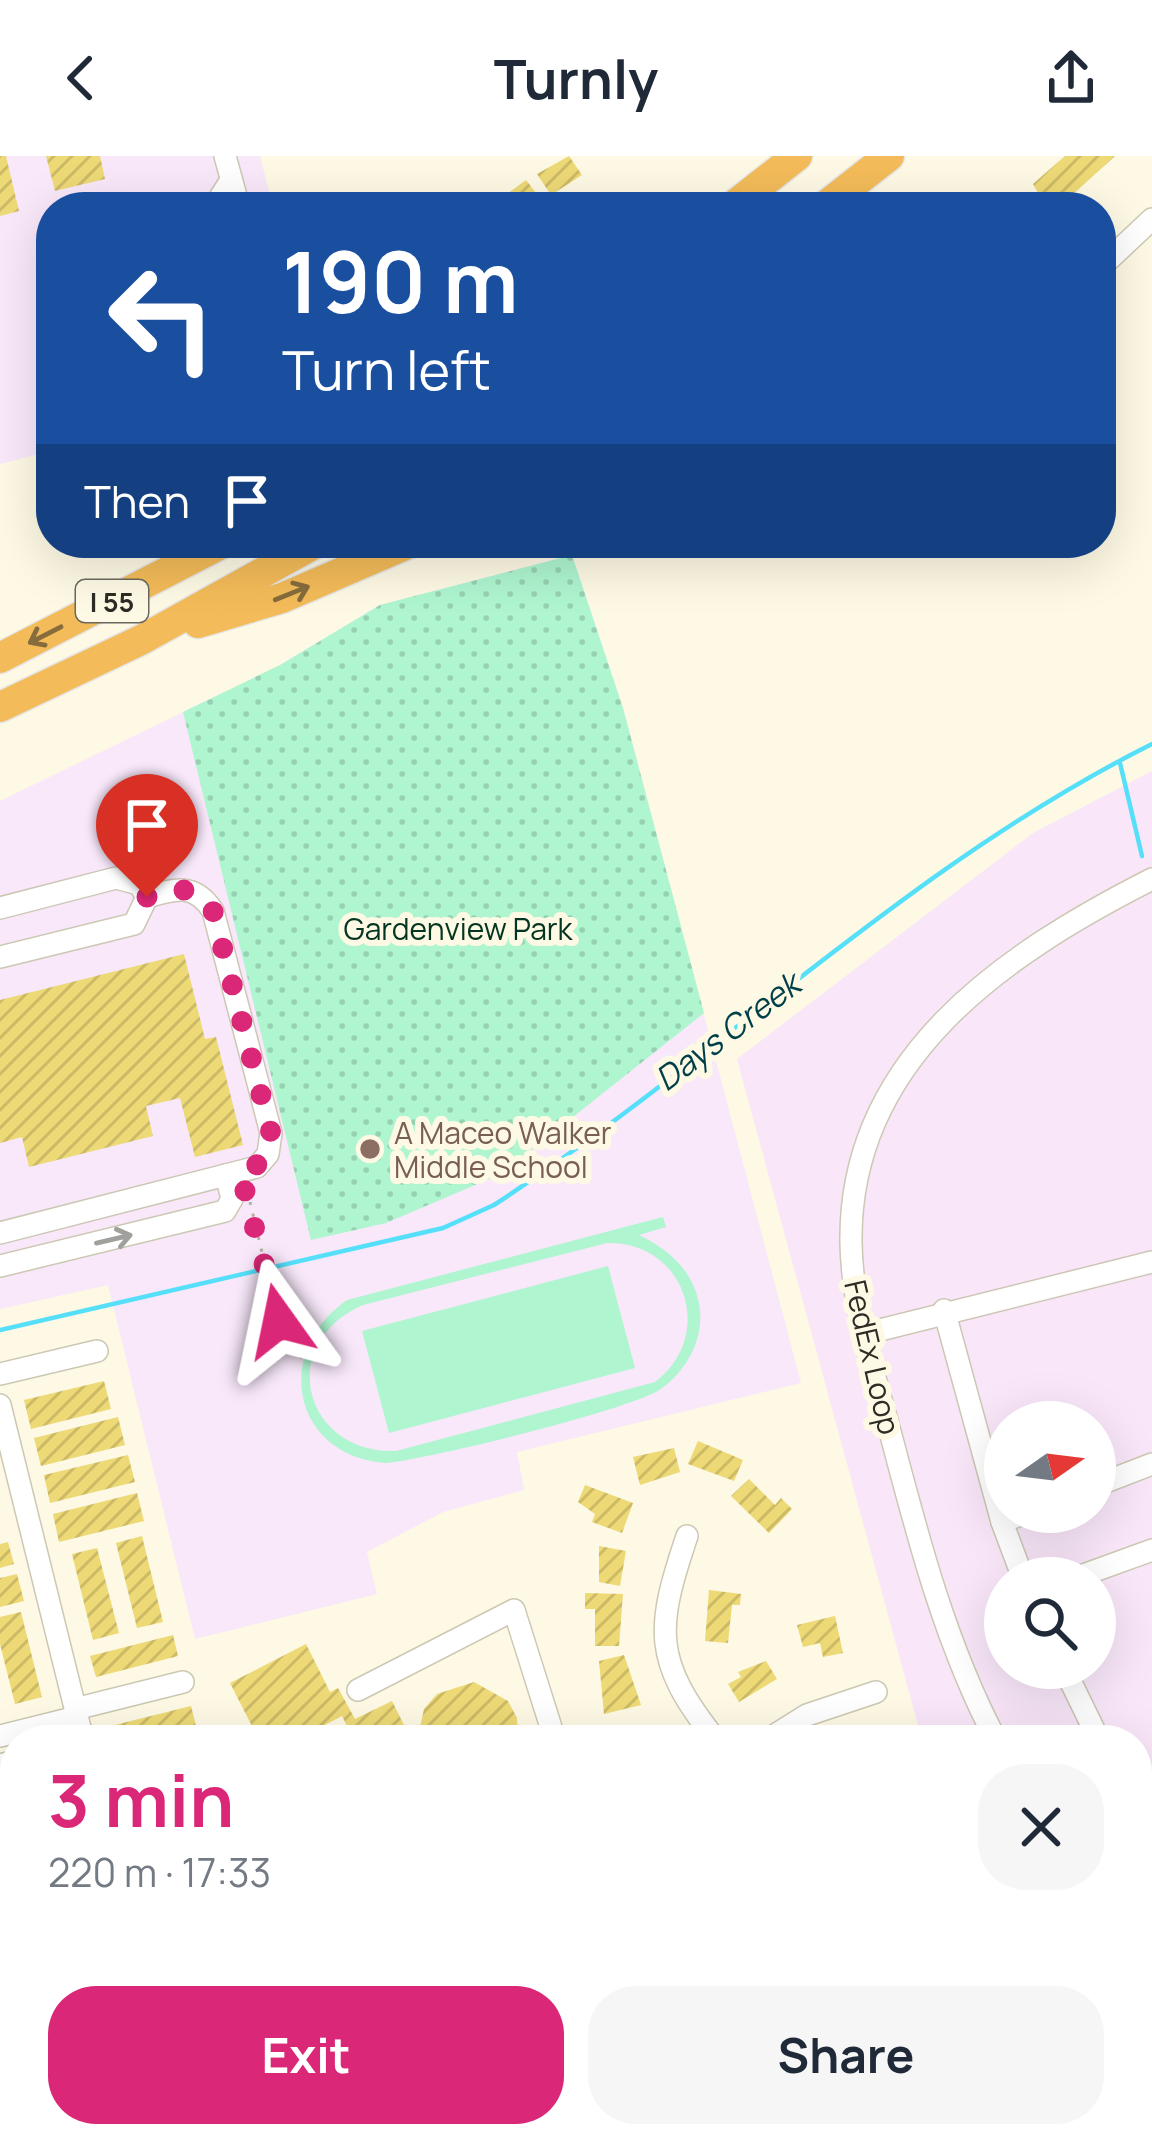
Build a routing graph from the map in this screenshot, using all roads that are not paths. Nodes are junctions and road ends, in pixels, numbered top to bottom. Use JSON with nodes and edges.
{"nodes":[{"id":1,"x":225,"y":156,"type":"edge"},
{"id":2,"x":797,"y":156,"type":"edge"},
{"id":3,"x":889,"y":156,"type":"edge"},
{"id":4,"x":231,"y":180,"type":"junction"},
{"id":5,"x":223,"y":192,"type":"edge"},
{"id":6,"x":234,"y":192,"type":"edge"},
{"id":7,"x":751,"y":192,"type":"edge"},
{"id":8,"x":843,"y":192,"type":"edge"},
{"id":9,"x":1152,"y":219,"type":"edge"},
{"id":10,"x":1116,"y":253,"type":"edge"},
{"id":11,"x":194,"y":558,"type":"edge"},
{"id":12,"x":289,"y":558,"type":"edge"},
{"id":13,"x":375,"y":558,"type":"edge"},
{"id":14,"x":141,"y":640,"type":"junction"},
{"id":15,"x":0,"y":658,"type":"edge"},
{"id":16,"x":0,"y":707,"type":"edge"},
{"id":17,"x":1152,"y":879,"type":"edge"},
{"id":18,"x":147,"y":897,"type":"junction"},
{"id":19,"x":0,"y":908,"type":"edge"},
{"id":20,"x":0,"y":957,"type":"edge"},
{"id":21,"x":233,"y":1173,"type":"junction"},
{"id":22,"x":0,"y":1233,"type":"edge"},
{"id":23,"x":1152,"y":1262,"type":"edge"},
{"id":24,"x":0,"y":1266,"type":"edge"},
{"id":25,"x":944,"y":1310,"type":"junction"},
{"id":26,"x":864,"y":1334,"type":"junction"},
{"id":27,"x":97,"y":1351,"type":"dead end"},
{"id":28,"x":0,"y":1374,"type":"edge"},
{"id":29,"x":0,"y":1406,"type":"edge"},
{"id":30,"x":984,"y":1456,"type":"edge"},
{"id":31,"x":1152,"y":1465,"type":"edge"},
{"id":32,"x":1116,"y":1478,"type":"edge"},
{"id":33,"x":687,"y":1536,"type":"dead end"},
{"id":34,"x":1152,"y":1550,"type":"edge"},
{"id":35,"x":1116,"y":1563,"type":"edge"},
{"id":36,"x":183,"y":1682,"type":"dead end"},
{"id":37,"x":1074,"y":1689,"type":"edge"},
{"id":38,"x":358,"y":1690,"type":"dead end"},
{"id":39,"x":876,"y":1692,"type":"dead end"},
{"id":40,"x":76,"y":1713,"type":"junction"},
{"id":41,"x":36,"y":1725,"type":"edge"},
{"id":42,"x":79,"y":1725,"type":"edge"},
{"id":43,"x":550,"y":1725,"type":"edge"},
{"id":44,"x":706,"y":1725,"type":"edge"},
{"id":45,"x":791,"y":1725,"type":"edge"},
{"id":46,"x":989,"y":1725,"type":"edge"},
{"id":47,"x":1092,"y":1725,"type":"edge"}],
"edges":[{"from":1,"to":4,"type":"street"},
{"from":2,"to":7,"type":"highway"},
{"from":3,"to":8,"type":"highway"},
{"from":4,"to":5,"type":"street"},
{"from":4,"to":6,"type":"street"},
{"from":9,"to":10,"type":"street"},
{"from":11,"to":15,"type":"highway","number":"I 55","one_way":true},
{"from":12,"to":14,"type":"highway","number":"I 55"},
{"from":14,"to":13,"type":"highway","one_way":true},
{"from":14,"to":16,"type":"highway","number":"I 55"},
{"from":17,"to":26,"type":"street","name":"FedEx Loop"},
{"from":18,"to":19,"type":"street"},
{"from":18,"to":20,"type":"street"},
{"from":18,"to":21,"type":"street"},
{"from":21,"to":22,"type":"street"},
{"from":24,"to":21,"type":"street","one_way":true},
{"from":23,"to":25,"type":"street"},
{"from":25,"to":26,"type":"street"},
{"from":25,"to":30,"type":"street"},
{"from":26,"to":46,"type":"street","name":"FedEx Loop"},
{"from":27,"to":28,"type":"street"},
{"from":29,"to":40,"type":"street"},
{"from":31,"to":32,"type":"street"},
{"from":33,"to":44,"type":"street"},
{"from":34,"to":35,"type":"street"},
{"from":36,"to":40,"type":"street"},
{"from":37,"to":47,"type":"street"},
{"from":38,"to":43,"type":"street"},
{"from":39,"to":45,"type":"street"},
{"from":40,"to":41,"type":"street"},
{"from":40,"to":42,"type":"street"}]}
